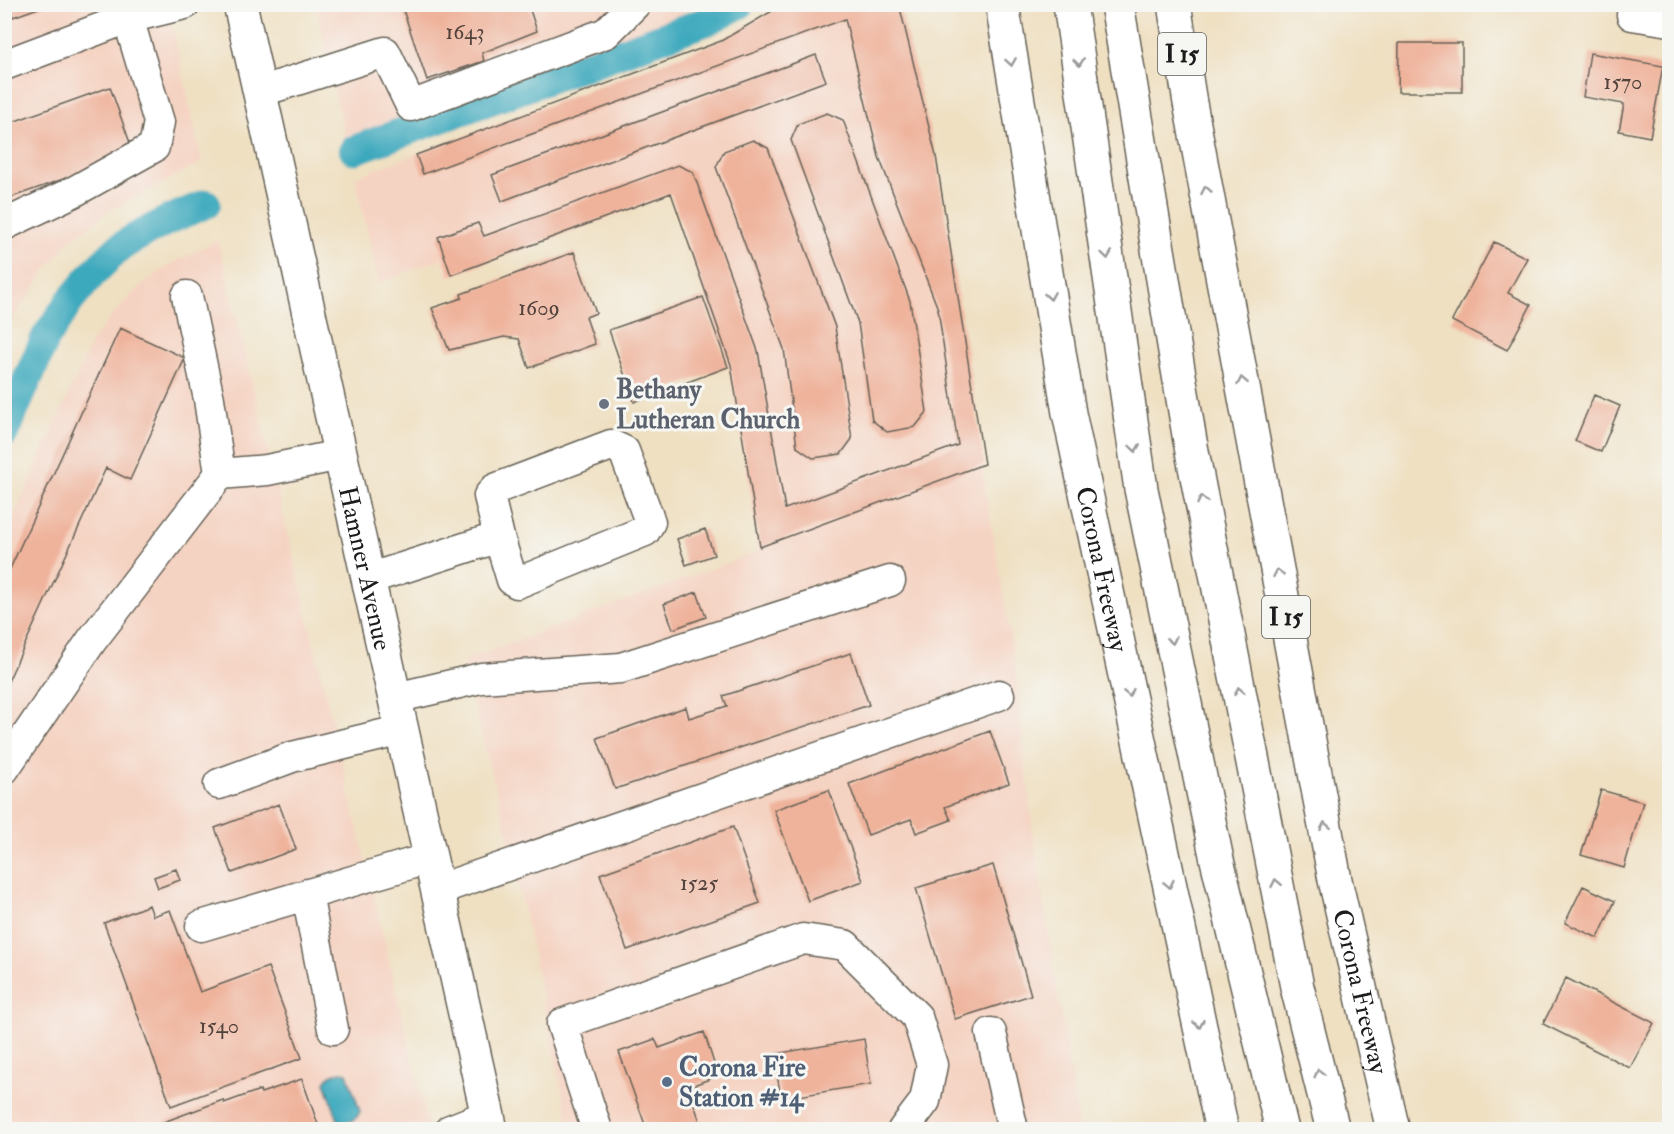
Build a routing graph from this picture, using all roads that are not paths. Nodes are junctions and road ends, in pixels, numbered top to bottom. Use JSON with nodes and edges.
{"nodes":[{"id":1,"x":185,"y":4,"type":"edge"},
{"id":2,"x":240,"y":4,"type":"edge"},
{"id":3,"x":635,"y":4,"type":"edge"},
{"id":4,"x":1002,"y":4,"type":"edge"},
{"id":5,"x":1070,"y":4,"type":"edge"},
{"id":6,"x":1117,"y":4,"type":"edge"},
{"id":7,"x":1174,"y":4,"type":"edge"},
{"id":8,"x":126,"y":11,"type":"edge"},
{"id":9,"x":1632,"y":15,"type":"dead end"},
{"id":10,"x":1670,"y":21,"type":"edge"},
{"id":11,"x":4,"y":65,"type":"edge"},
{"id":12,"x":259,"y":92,"type":"junction"},
{"id":13,"x":4,"y":225,"type":"edge"},
{"id":14,"x":187,"y":296,"type":"dead end"},
{"id":15,"x":340,"y":455,"type":"junction"},
{"id":16,"x":220,"y":474,"type":"junction"},
{"id":17,"x":499,"y":537,"type":"junction"},
{"id":18,"x":368,"y":579,"type":"junction"},
{"id":19,"x":890,"y":581,"type":"dead end"},
{"id":20,"x":999,"y":695,"type":"dead end"},
{"id":21,"x":395,"y":698,"type":"junction"},
{"id":22,"x":402,"y":730,"type":"junction"},
{"id":23,"x":4,"y":769,"type":"edge"},
{"id":24,"x":219,"y":784,"type":"dead end"},
{"id":25,"x":430,"y":858,"type":"junction"},
{"id":26,"x":437,"y":890,"type":"junction"},
{"id":27,"x":307,"y":894,"type":"junction"},
{"id":28,"x":201,"y":926,"type":"dead end"},
{"id":29,"x":333,"y":1029,"type":"dead end"},
{"id":30,"x":991,"y":1033,"type":"dead end"},
{"id":31,"x":489,"y":1122,"type":"edge"},
{"id":32,"x":450,"y":1130,"type":"edge"},
{"id":33,"x":597,"y":1130,"type":"edge"},
{"id":34,"x":903,"y":1130,"type":"edge"},
{"id":35,"x":1013,"y":1130,"type":"edge"},
{"id":36,"x":1222,"y":1130,"type":"edge"},
{"id":37,"x":1282,"y":1130,"type":"edge"},
{"id":38,"x":1333,"y":1130,"type":"edge"},
{"id":39,"x":1393,"y":1130,"type":"edge"}],
"edges":[{"from":1,"to":8,"type":"lane"},
{"from":2,"to":12,"type":"main road","name":"Hamner Avenue"},
{"from":3,"to":12,"type":"lane"},
{"from":4,"to":36,"type":"main road","name":"Corona Freeway","one_way":true},
{"from":5,"to":37,"type":"main road","one_way":true},
{"from":38,"to":6,"type":"main road","one_way":true},
{"from":39,"to":7,"type":"main road","name":"Corona Freeway","number":"I 15","one_way":true},
{"from":8,"to":11,"type":"lane"},
{"from":8,"to":13,"type":"lane"},
{"from":9,"to":10,"type":"lane"},
{"from":12,"to":15,"type":"main road","name":"Hamner Avenue"},
{"from":14,"to":16,"type":"lane"},
{"from":15,"to":16,"type":"lane"},
{"from":15,"to":18,"type":"main road","name":"Hamner Avenue"},
{"from":16,"to":23,"type":"lane"},
{"from":17,"to":17,"type":"lane"},
{"from":17,"to":18,"type":"lane"},
{"from":18,"to":21,"type":"main road","name":"Hamner Avenue"},
{"from":19,"to":21,"type":"lane"},
{"from":20,"to":26,"type":"lane"},
{"from":21,"to":22,"type":"main road","name":"Hamner Avenue"},
{"from":22,"to":24,"type":"lane"},
{"from":22,"to":25,"type":"main road","name":"Hamner Avenue"},
{"from":25,"to":26,"type":"main road","name":"Hamner Avenue"},
{"from":25,"to":27,"type":"lane"},
{"from":26,"to":31,"type":"main road","name":"Hamner Avenue"},
{"from":27,"to":28,"type":"lane"},
{"from":27,"to":29,"type":"lane"},
{"from":30,"to":35,"type":"lane"},
{"from":31,"to":32,"type":"lane"},
{"from":33,"to":34,"type":"lane"}]}
